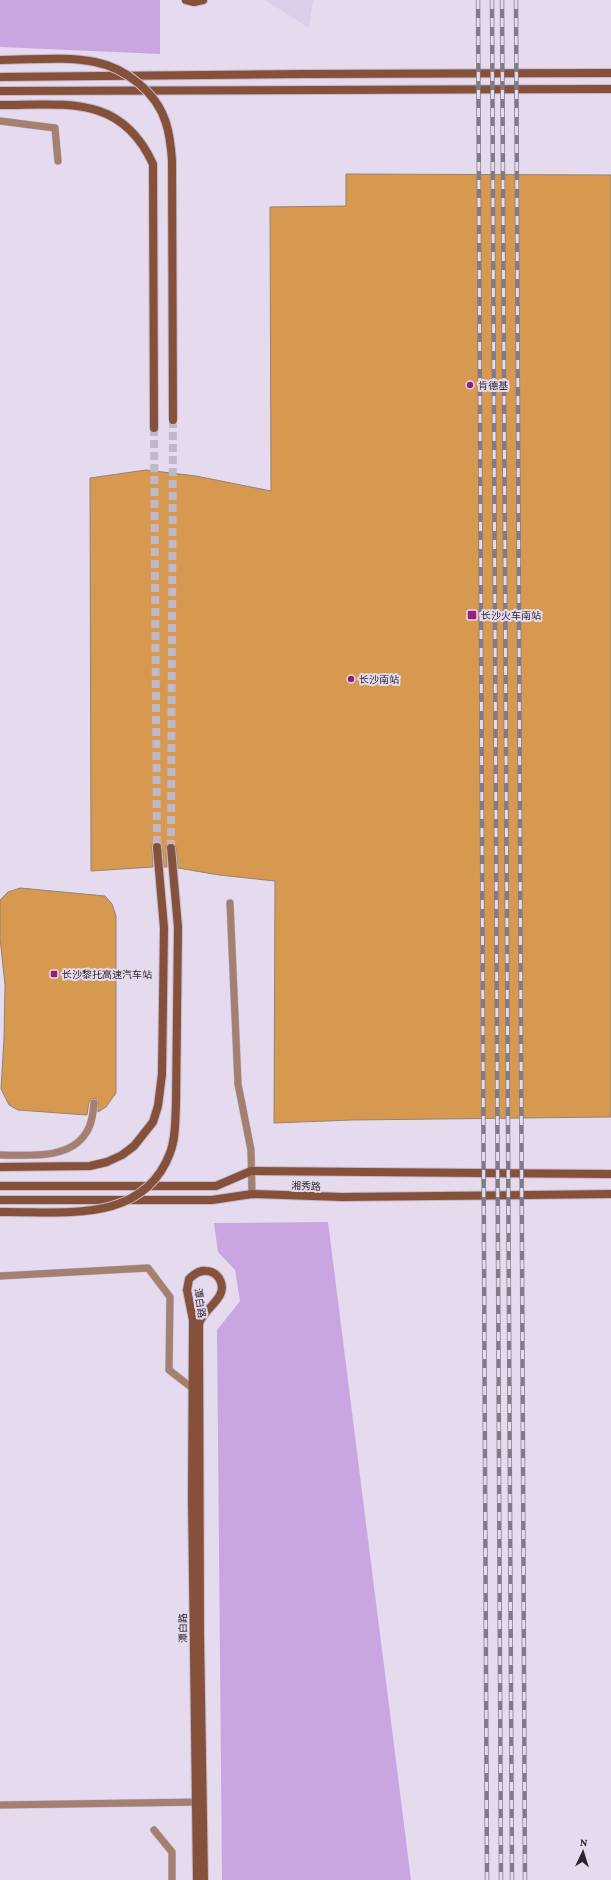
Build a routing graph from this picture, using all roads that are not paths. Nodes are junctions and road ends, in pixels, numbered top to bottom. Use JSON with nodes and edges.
{"nodes":[{"id":1,"x":186,"y":0,"type":"edge"},
{"id":2,"x":203,"y":0,"type":"edge"},
{"id":3,"x":0,"y":60,"type":"edge"},
{"id":4,"x":611,"y":73,"type":"edge"},
{"id":5,"x":0,"y":77,"type":"edge"},
{"id":6,"x":611,"y":89,"type":"edge"},
{"id":7,"x":0,"y":91,"type":"edge"},
{"id":8,"x":0,"y":105,"type":"edge"},
{"id":9,"x":0,"y":121,"type":"edge"},
{"id":10,"x":58,"y":161,"type":"dead end"},
{"id":11,"x":173,"y":420,"type":"tunnel mouth"},
{"id":12,"x":154,"y":428,"type":"tunnel mouth"},
{"id":13,"x":157,"y":847,"type":"tunnel mouth"},
{"id":14,"x":171,"y":848,"type":"tunnel mouth"},
{"id":15,"x":230,"y":903,"type":"dead end"},
{"id":16,"x":94,"y":1103,"type":"dead end"},
{"id":17,"x":0,"y":1155,"type":"edge"},
{"id":18,"x":0,"y":1168,"type":"edge"},
{"id":19,"x":251,"y":1171,"type":"junction"},
{"id":20,"x":611,"y":1174,"type":"edge"},
{"id":21,"x":0,"y":1186,"type":"edge"},
{"id":22,"x":252,"y":1194,"type":"junction"},
{"id":23,"x":611,"y":1194,"type":"edge"},
{"id":24,"x":0,"y":1200,"type":"edge"},
{"id":25,"x":0,"y":1212,"type":"edge"},
{"id":26,"x":0,"y":1276,"type":"edge"},
{"id":27,"x":195,"y":1391,"type":"junction"},
{"id":28,"x":200,"y":1802,"type":"junction"},
{"id":29,"x":0,"y":1805,"type":"edge"},
{"id":30,"x":154,"y":1830,"type":"dead end"},
{"id":31,"x":172,"y":1880,"type":"edge"},
{"id":32,"x":197,"y":1880,"type":"edge"},
{"id":33,"x":204,"y":1880,"type":"edge"}],
"edges":[{"from":1,"to":2,"type":"street"},
{"from":3,"to":11,"type":"street","bridge":true},
{"from":4,"to":5,"type":"street"},
{"from":6,"to":7,"type":"street"},
{"from":8,"to":12,"type":"street"},
{"from":9,"to":10,"type":"lane"},
{"from":13,"to":18,"type":"street"},
{"from":14,"to":25,"type":"street","bridge":true},
{"from":15,"to":19,"type":"lane"},
{"from":16,"to":17,"type":"lane"},
{"from":19,"to":20,"type":"street"},
{"from":19,"to":21,"type":"street"},
{"from":19,"to":22,"type":"lane"},
{"from":22,"to":23,"type":"street","name":"湘秀路"},
{"from":22,"to":24,"type":"street","name":"湘秀路"},
{"from":26,"to":27,"type":"lane"},
{"from":27,"to":27,"type":"street","name":"潭白路"},
{"from":27,"to":28,"type":"street","name":"潭白路"},
{"from":28,"to":29,"type":"lane"},
{"from":28,"to":32,"type":"street","name":"潭白路"},
{"from":28,"to":33,"type":"street","name":"潭白路"},
{"from":30,"to":31,"type":"lane"}]}
